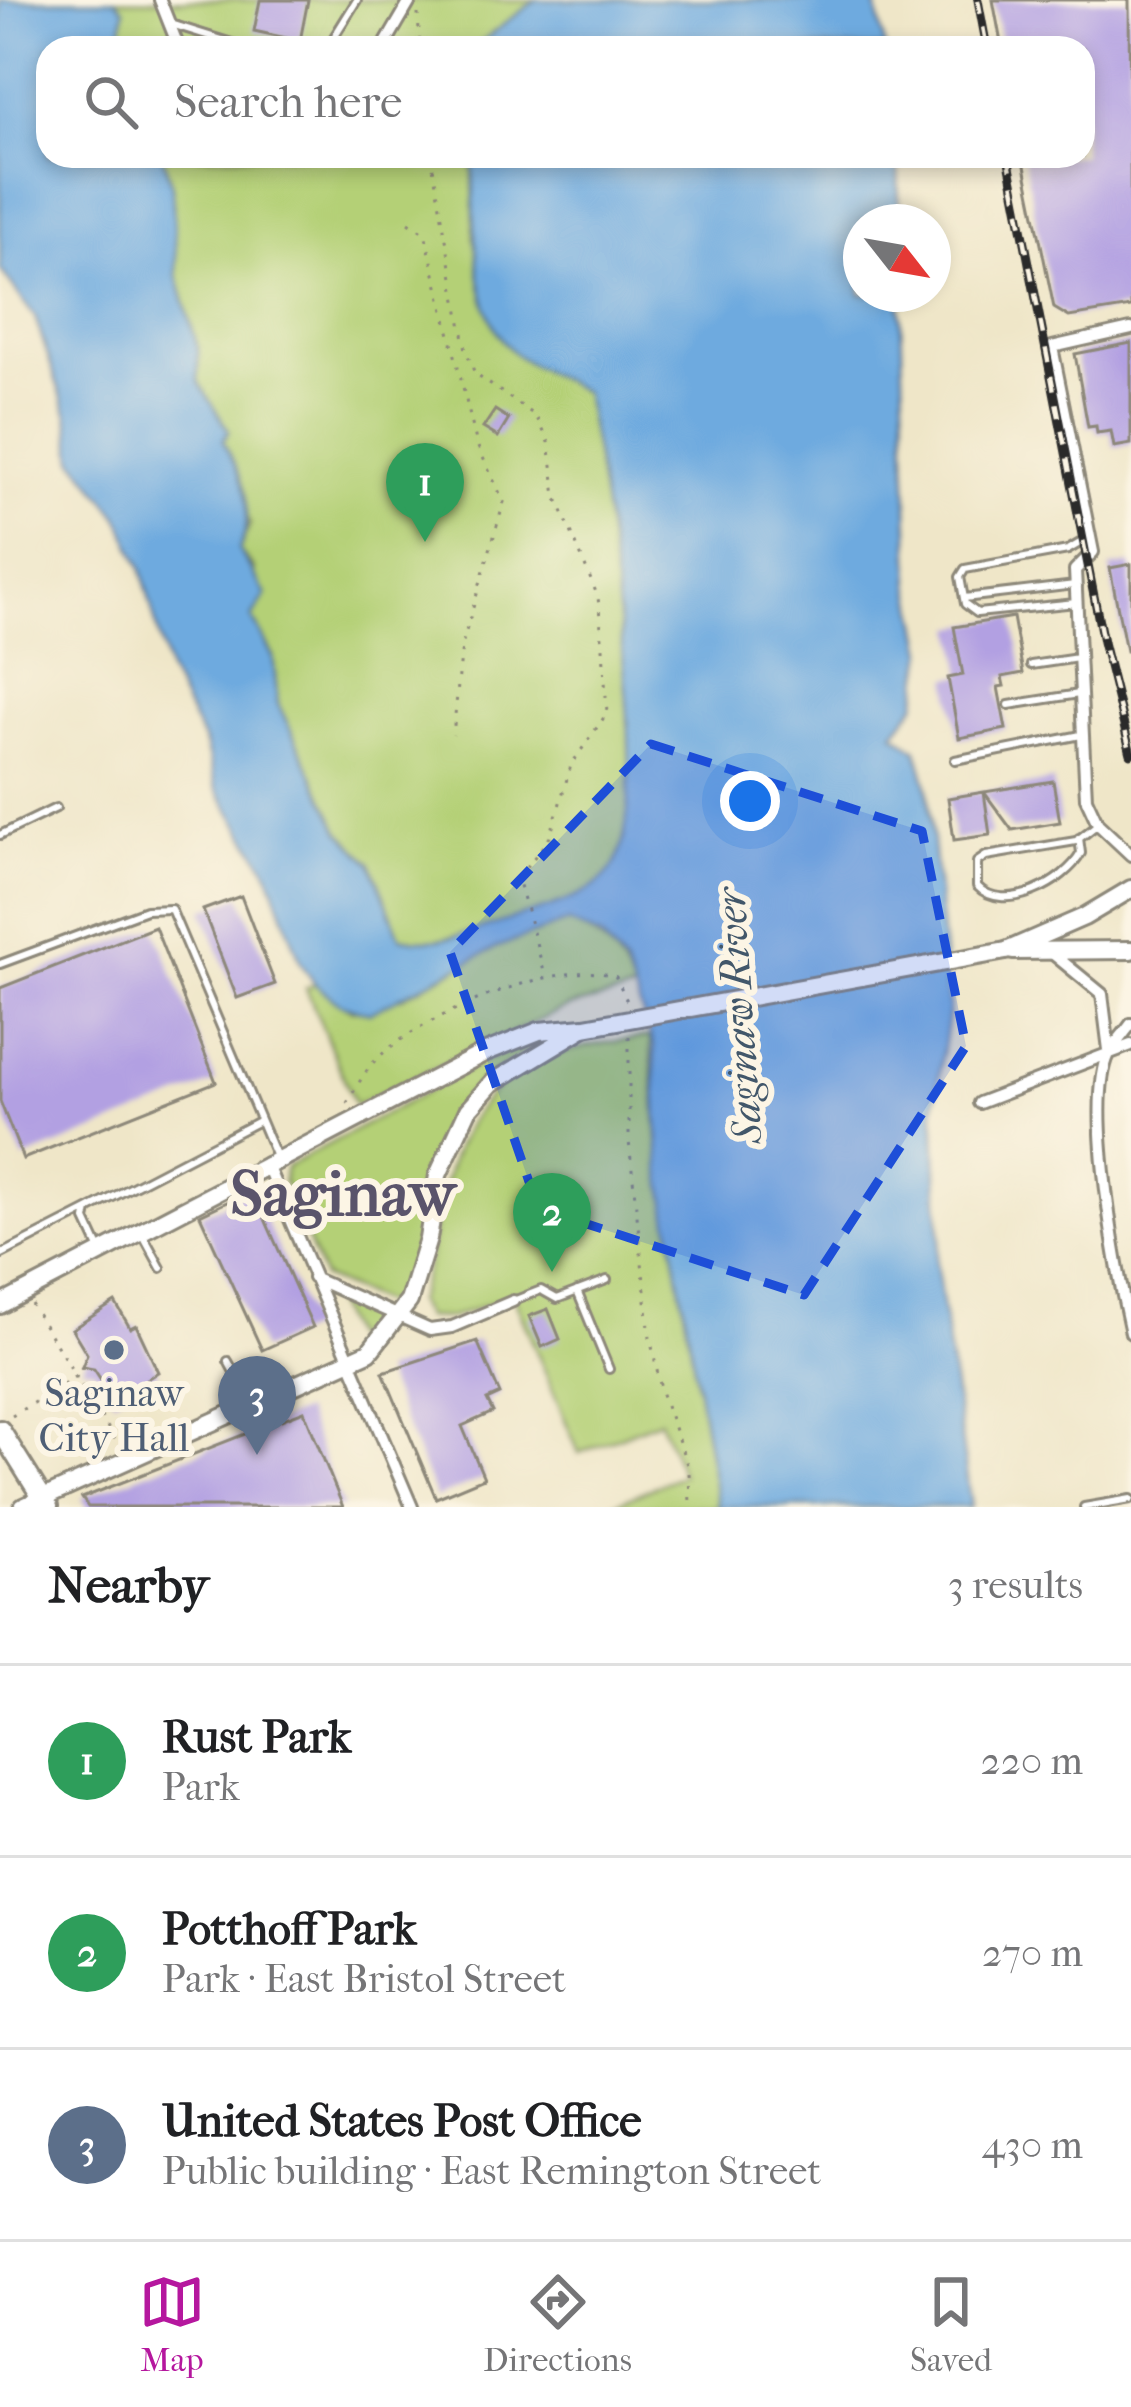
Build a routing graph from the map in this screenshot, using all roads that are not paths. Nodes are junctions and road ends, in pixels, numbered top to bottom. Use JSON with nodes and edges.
{"nodes":[{"id":1,"x":160,"y":0,"type":"edge"},
{"id":2,"x":357,"y":0,"type":"edge"},
{"id":3,"x":414,"y":0,"type":"edge"},
{"id":4,"x":168,"y":22,"type":"junction"},
{"id":5,"x":174,"y":36,"type":"edge"},
{"id":6,"x":211,"y":36,"type":"edge"},
{"id":7,"x":335,"y":36,"type":"edge"},
{"id":8,"x":391,"y":36,"type":"edge"},
{"id":9,"x":1131,"y":329,"type":"edge"},
{"id":10,"x":1090,"y":537,"type":"junction"},
{"id":11,"x":1076,"y":585,"type":"junction"},
{"id":12,"x":964,"y":598,"type":"junction"},
{"id":13,"x":1076,"y":603,"type":"junction"},
{"id":14,"x":1078,"y":658,"type":"junction"},
{"id":15,"x":1031,"y":664,"type":"dead end"},
{"id":16,"x":1079,"y":694,"type":"junction"},
{"id":17,"x":1010,"y":705,"type":"dead end"},
{"id":18,"x":1081,"y":735,"type":"junction"},
{"id":19,"x":955,"y":760,"type":"dead end"},
{"id":20,"x":56,"y":808,"type":"dead end"},
{"id":21,"x":1098,"y":824,"type":"junction"},
{"id":22,"x":0,"y":835,"type":"edge"},
{"id":23,"x":1079,"y":838,"type":"junction"},
{"id":24,"x":1131,"y":855,"type":"edge"},
{"id":25,"x":1131,"y":889,"type":"edge"},
{"id":26,"x":1006,"y":950,"type":"junction"},
{"id":27,"x":1131,"y":950,"type":"edge"},
{"id":28,"x":1052,"y":953,"type":"junction"},
{"id":29,"x":0,"y":964,"type":"edge"},
{"id":30,"x":1131,"y":1024,"type":"edge"},
{"id":31,"x":585,"y":1027,"type":"junction"},
{"id":32,"x":1131,"y":1045,"type":"edge"},
{"id":33,"x":1108,"y":1055,"type":"junction"},
{"id":34,"x":979,"y":1103,"type":"dead end"},
{"id":35,"x":259,"y":1121,"type":"junction"},
{"id":36,"x":271,"y":1160,"type":"junction"},
{"id":37,"x":88,"y":1210,"type":"junction"},
{"id":38,"x":140,"y":1231,"type":"junction"},
{"id":39,"x":101,"y":1251,"type":"junction"},
{"id":40,"x":0,"y":1255,"type":"edge"},
{"id":41,"x":161,"y":1268,"type":"dead end"},
{"id":42,"x":313,"y":1278,"type":"junction"},
{"id":43,"x":607,"y":1280,"type":"dead end"},
{"id":44,"x":577,"y":1291,"type":"junction"},
{"id":45,"x":512,"y":1301,"type":"joint"},
{"id":46,"x":0,"y":1305,"type":"edge"},
{"id":47,"x":1129,"y":1312,"type":"edge"},
{"id":48,"x":399,"y":1318,"type":"junction"},
{"id":49,"x":1131,"y":1333,"type":"edge"},
{"id":50,"x":228,"y":1361,"type":"dead end"},
{"id":51,"x":349,"y":1364,"type":"junction"},
{"id":52,"x":609,"y":1369,"type":"dead end"},
{"id":53,"x":252,"y":1406,"type":"junction"},
{"id":54,"x":0,"y":1427,"type":"edge"},
{"id":55,"x":1131,"y":1499,"type":"edge"},
{"id":56,"x":45,"y":1501,"type":"edge"},
{"id":57,"x":23,"y":1507,"type":"edge"},
{"id":58,"x":412,"y":1507,"type":"edge"},
{"id":59,"x":1084,"y":1507,"type":"edge"}],
"edges":[{"from":1,"to":4,"type":"street"},
{"from":2,"to":7,"type":"lane"},
{"from":3,"to":8,"type":"street"},
{"from":4,"to":5,"type":"street"},
{"from":4,"to":6,"type":"lane"},
{"from":9,"to":10,"type":"street"},
{"from":10,"to":11,"type":"street"},
{"from":10,"to":12,"type":"lane"},
{"from":11,"to":12,"type":"lane"},
{"from":11,"to":13,"type":"street"},
{"from":12,"to":13,"type":"lane"},
{"from":13,"to":14,"type":"street"},
{"from":14,"to":15,"type":"lane"},
{"from":14,"to":16,"type":"street"},
{"from":16,"to":17,"type":"lane"},
{"from":16,"to":18,"type":"street"},
{"from":18,"to":19,"type":"lane"},
{"from":18,"to":21,"type":"street"},
{"from":20,"to":22,"type":"lane"},
{"from":21,"to":23,"type":"lane"},
{"from":21,"to":24,"type":"street"},
{"from":23,"to":23,"type":"lane"},
{"from":25,"to":26,"type":"main road"},
{"from":26,"to":28,"type":"main road"},
{"from":26,"to":31,"type":"main road","bridge":true},
{"from":27,"to":28,"type":"main road"},
{"from":28,"to":33,"type":"street"},
{"from":29,"to":35,"type":"lane"},
{"from":30,"to":33,"type":"street"},
{"from":31,"to":36,"type":"main road"},
{"from":31,"to":48,"type":"main road"},
{"from":32,"to":33,"type":"street"},
{"from":33,"to":34,"type":"street"},
{"from":33,"to":47,"type":"street"},
{"from":35,"to":36,"type":"lane"},
{"from":35,"to":37,"type":"lane"},
{"from":36,"to":38,"type":"main road"},
{"from":36,"to":42,"type":"street"},
{"from":37,"to":39,"type":"lane"},
{"from":37,"to":40,"type":"lane"},
{"from":38,"to":39,"type":"main road"},
{"from":38,"to":41,"type":"lane"},
{"from":39,"to":46,"type":"main road"},
{"from":42,"to":48,"type":"street"},
{"from":42,"to":51,"type":"street"},
{"from":43,"to":44,"type":"lane"},
{"from":44,"to":45,"type":"lane"},
{"from":44,"to":52,"type":"lane"},
{"from":45,"to":48,"type":"street"},
{"from":47,"to":49,"type":"street"},
{"from":48,"to":51,"type":"main road"},
{"from":50,"to":53,"type":"lane"},
{"from":51,"to":53,"type":"main road"},
{"from":51,"to":58,"type":"street"},
{"from":53,"to":56,"type":"main road"},
{"from":54,"to":56,"type":"main road"},
{"from":55,"to":59,"type":"lane"},
{"from":56,"to":57,"type":"main road"}]}
